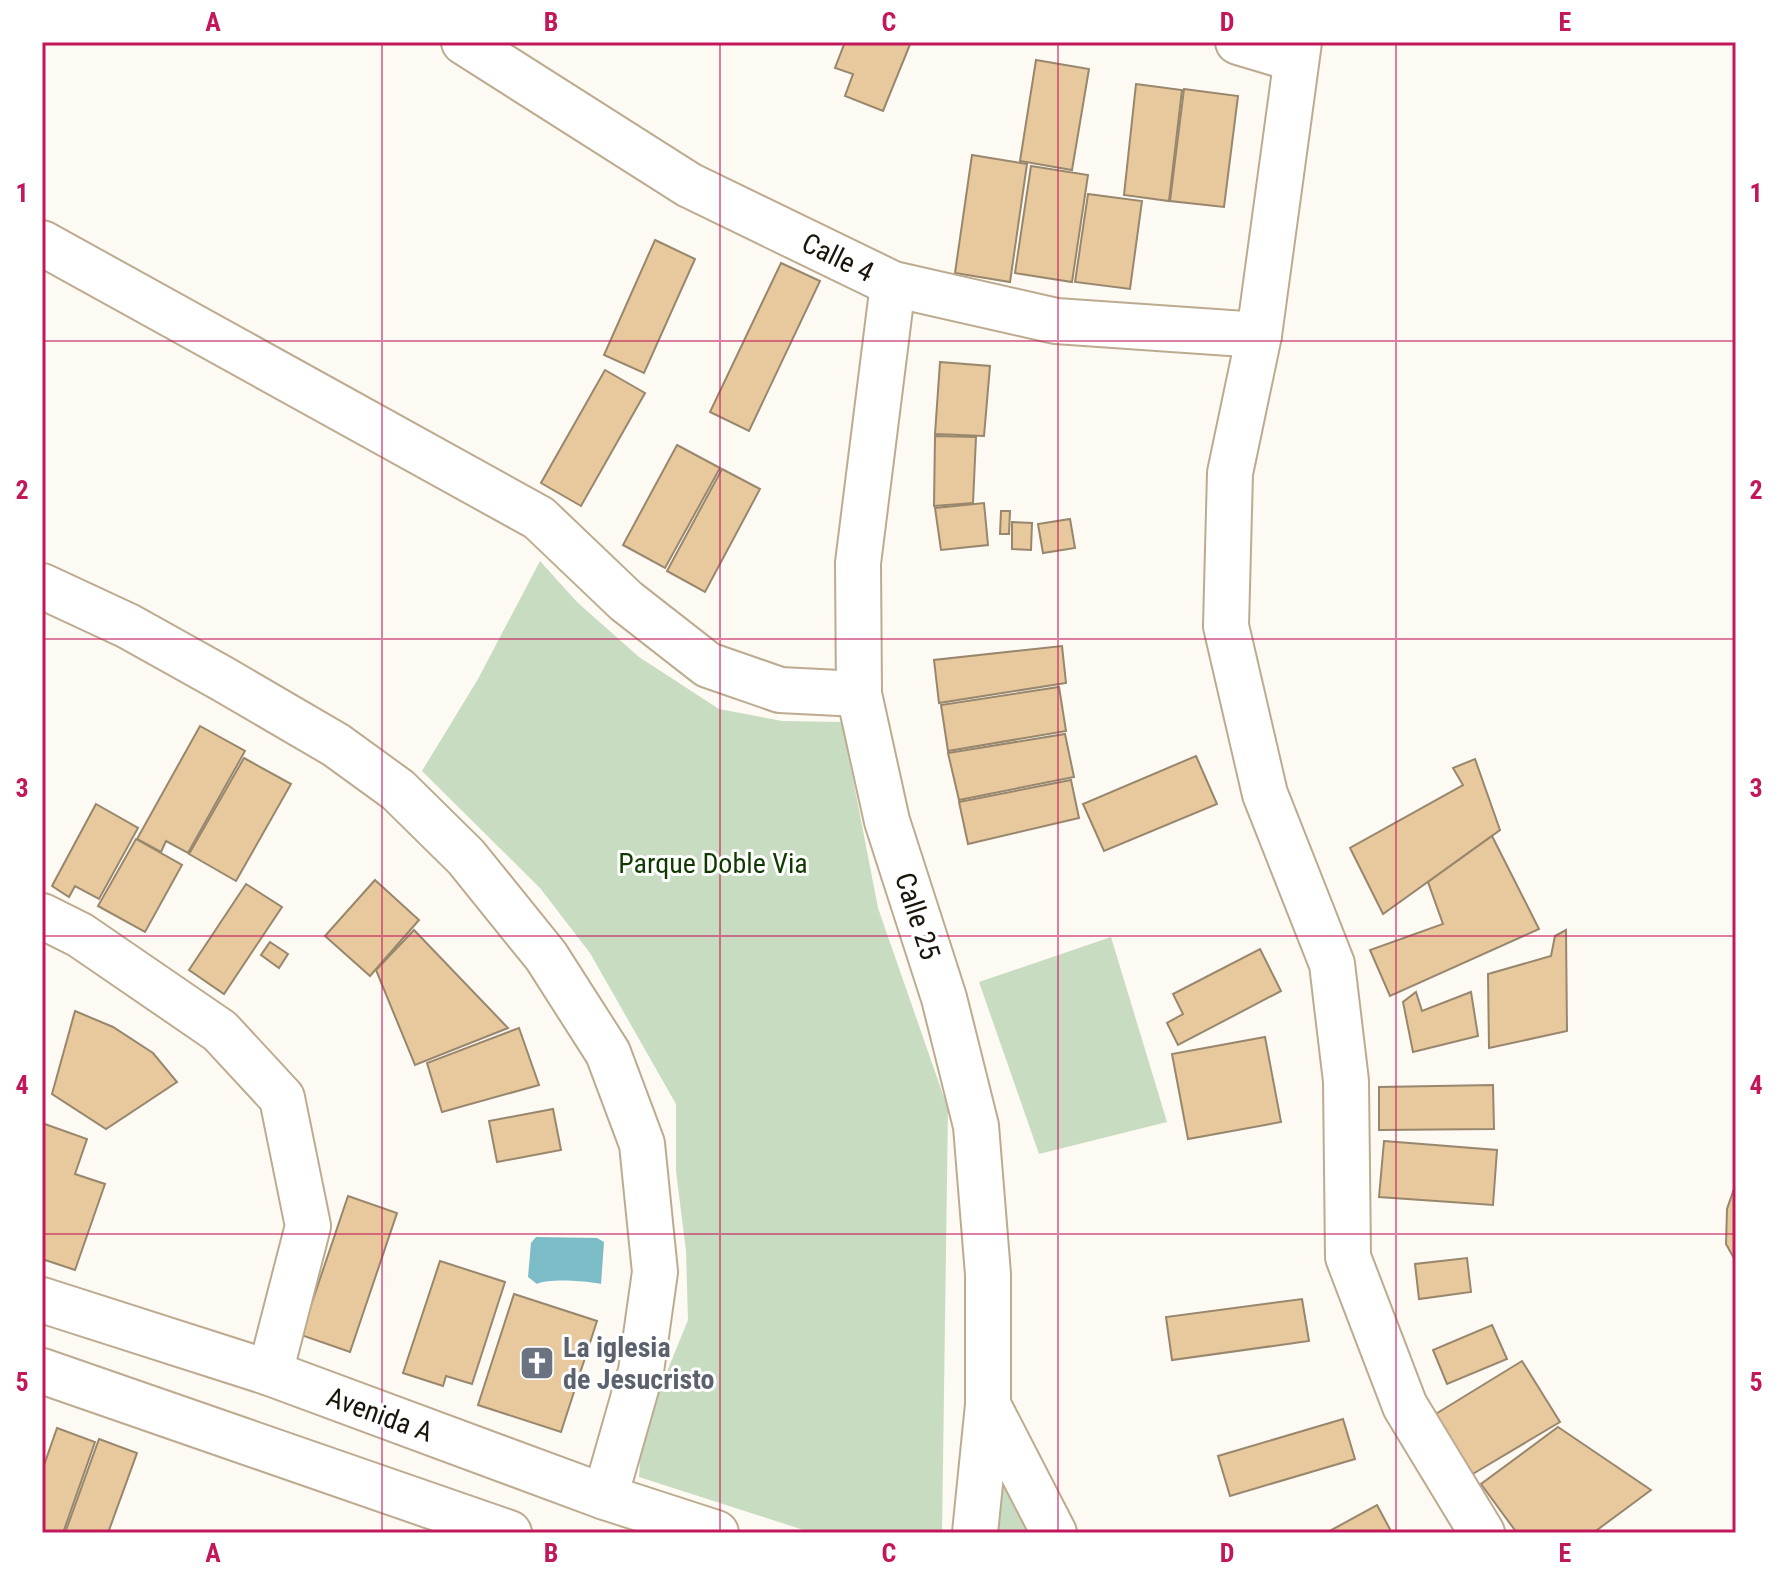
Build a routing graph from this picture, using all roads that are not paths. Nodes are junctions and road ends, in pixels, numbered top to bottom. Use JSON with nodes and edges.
{"nodes":[{"id":1,"x":464,"y":42,"type":"edge"},
{"id":2,"x":1238,"y":42,"type":"edge"},
{"id":3,"x":1297,"y":50,"type":"edge"},
{"id":4,"x":42,"y":243,"type":"edge"},
{"id":5,"x":893,"y":284,"type":"junction"},
{"id":6,"x":1259,"y":335,"type":"junction"},
{"id":7,"x":42,"y":586,"type":"edge"},
{"id":8,"x":859,"y":694,"type":"junction"},
{"id":9,"x":42,"y":916,"type":"edge"},
{"id":10,"x":42,"y":1300,"type":"edge"},
{"id":11,"x":42,"y":1371,"type":"edge"},
{"id":12,"x":270,"y":1373,"type":"junction"},
{"id":13,"x":988,"y":1405,"type":"junction"},
{"id":14,"x":605,"y":1497,"type":"junction"},
{"id":15,"x":509,"y":1533,"type":"edge"},
{"id":16,"x":716,"y":1533,"type":"edge"},
{"id":17,"x":975,"y":1533,"type":"edge"},
{"id":18,"x":1054,"y":1533,"type":"edge"},
{"id":19,"x":1482,"y":1533,"type":"edge"}],
"edges":[{"from":1,"to":5,"type":"street","name":"Calle 4"},
{"from":2,"to":3,"type":"street"},
{"from":3,"to":6,"type":"street"},
{"from":4,"to":8,"type":"street"},
{"from":5,"to":6,"type":"street","name":"Calle 4"},
{"from":5,"to":8,"type":"street","name":"Calle 25"},
{"from":6,"to":19,"type":"street"},
{"from":7,"to":14,"type":"street"},
{"from":8,"to":13,"type":"street","name":"Calle 25"},
{"from":9,"to":12,"type":"street"},
{"from":10,"to":12,"type":"street","name":"Avenida A"},
{"from":11,"to":15,"type":"street"},
{"from":12,"to":14,"type":"street","name":"Avenida A"},
{"from":13,"to":17,"type":"street"},
{"from":13,"to":18,"type":"street","name":"Calle 25"},
{"from":14,"to":16,"type":"street","name":"Avenida A"}]}
